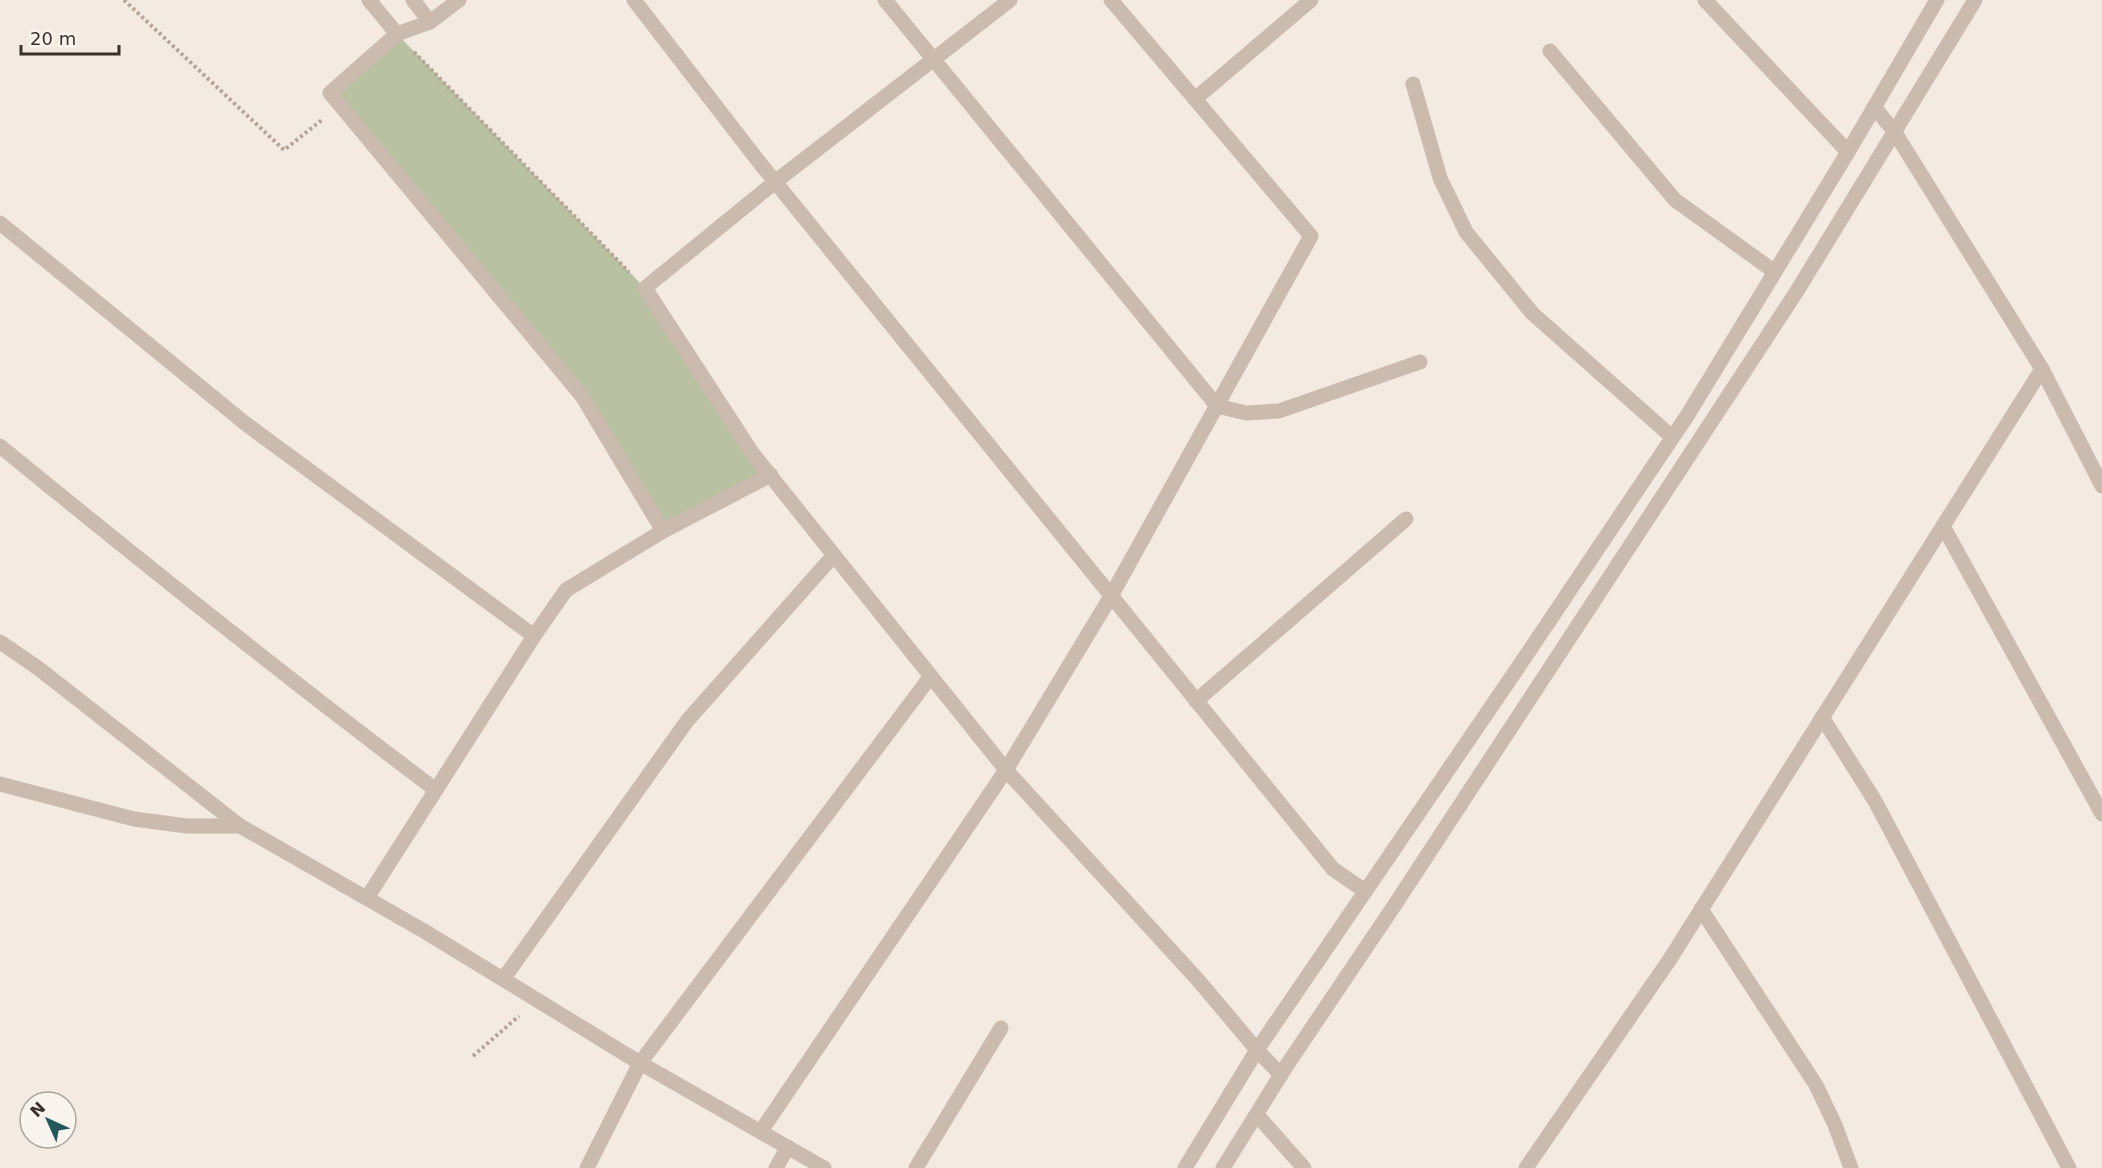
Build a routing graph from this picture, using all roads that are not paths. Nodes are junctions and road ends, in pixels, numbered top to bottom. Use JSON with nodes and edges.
{"nodes":[{"id":1,"x":369,"y":0,"type":"edge"},
{"id":2,"x":413,"y":0,"type":"edge"},
{"id":3,"x":459,"y":0,"type":"edge"},
{"id":4,"x":634,"y":0,"type":"edge"},
{"id":5,"x":885,"y":0,"type":"edge"},
{"id":6,"x":1010,"y":0,"type":"edge"},
{"id":7,"x":1111,"y":0,"type":"edge"},
{"id":8,"x":1311,"y":0,"type":"edge"},
{"id":9,"x":1705,"y":0,"type":"edge"},
{"id":10,"x":1937,"y":0,"type":"edge"},
{"id":11,"x":1975,"y":0,"type":"edge"},
{"id":12,"x":430,"y":22,"type":"junction"},
{"id":13,"x":397,"y":34,"type":"junction"},
{"id":14,"x":1550,"y":51,"type":"dead end"},
{"id":15,"x":933,"y":59,"type":"junction"},
{"id":16,"x":1413,"y":84,"type":"dead end"},
{"id":17,"x":1195,"y":99,"type":"junction"},
{"id":18,"x":1874,"y":107,"type":"junction"},
{"id":19,"x":1894,"y":131,"type":"junction"},
{"id":20,"x":1848,"y":152,"type":"junction"},
{"id":21,"x":775,"y":182,"type":"junction"},
{"id":22,"x":0,"y":224,"type":"edge"},
{"id":23,"x":1775,"y":272,"type":"junction"},
{"id":24,"x":1420,"y":362,"type":"dead end"},
{"id":25,"x":2042,"y":369,"type":"junction"},
{"id":26,"x":1217,"y":406,"type":"junction"},
{"id":27,"x":1672,"y":437,"type":"junction"},
{"id":28,"x":0,"y":446,"type":"edge"},
{"id":29,"x":771,"y":475,"type":"junction"},
{"id":30,"x":2102,"y":486,"type":"edge"},
{"id":31,"x":1406,"y":519,"type":"dead end"},
{"id":32,"x":1943,"y":526,"type":"junction"},
{"id":33,"x":663,"y":531,"type":"junction"},
{"id":34,"x":834,"y":555,"type":"junction"},
{"id":35,"x":1111,"y":596,"type":"junction"},
{"id":36,"x":534,"y":636,"type":"junction"},
{"id":37,"x":0,"y":642,"type":"edge"},
{"id":38,"x":931,"y":676,"type":"junction"},
{"id":39,"x":1196,"y":701,"type":"junction"},
{"id":40,"x":1822,"y":717,"type":"junction"},
{"id":41,"x":1006,"y":770,"type":"junction"},
{"id":42,"x":0,"y":784,"type":"edge"},
{"id":43,"x":436,"y":790,"type":"junction"},
{"id":44,"x":2102,"y":814,"type":"edge"},
{"id":45,"x":240,"y":826,"type":"junction"},
{"id":46,"x":1365,"y":891,"type":"junction"},
{"id":47,"x":367,"y":898,"type":"junction"},
{"id":48,"x":1701,"y":909,"type":"junction"},
{"id":49,"x":504,"y":978,"type":"junction"},
{"id":50,"x":1001,"y":1028,"type":"dead end"},
{"id":51,"x":1257,"y":1050,"type":"junction"},
{"id":52,"x":640,"y":1063,"type":"junction"},
{"id":53,"x":1281,"y":1076,"type":"junction"},
{"id":54,"x":1257,"y":1115,"type":"junction"},
{"id":55,"x":761,"y":1131,"type":"junction"},
{"id":56,"x":788,"y":1147,"type":"junction"},
{"id":57,"x":587,"y":1168,"type":"edge"},
{"id":58,"x":776,"y":1168,"type":"edge"},
{"id":59,"x":824,"y":1168,"type":"edge"},
{"id":60,"x":916,"y":1168,"type":"edge"},
{"id":61,"x":1185,"y":1168,"type":"edge"},
{"id":62,"x":1223,"y":1168,"type":"edge"},
{"id":63,"x":1304,"y":1168,"type":"edge"},
{"id":64,"x":1526,"y":1168,"type":"edge"},
{"id":65,"x":1851,"y":1168,"type":"edge"},
{"id":66,"x":2069,"y":1168,"type":"edge"}],
"edges":[{"from":1,"to":13,"type":"street"},
{"from":2,"to":12,"type":"street"},
{"from":3,"to":12,"type":"street"},
{"from":4,"to":21,"type":"street"},
{"from":5,"to":15,"type":"street"},
{"from":6,"to":15,"type":"street"},
{"from":7,"to":17,"type":"street"},
{"from":8,"to":17,"type":"street"},
{"from":9,"to":20,"type":"street"},
{"from":10,"to":18,"type":"street"},
{"from":11,"to":19,"type":"street"},
{"from":12,"to":13,"type":"street"},
{"from":13,"to":33,"type":"street"},
{"from":14,"to":23,"type":"street"},
{"from":15,"to":21,"type":"street"},
{"from":15,"to":26,"type":"street"},
{"from":16,"to":27,"type":"street"},
{"from":17,"to":26,"type":"street"},
{"from":18,"to":19,"type":"street"},
{"from":18,"to":20,"type":"street"},
{"from":19,"to":25,"type":"street"},
{"from":19,"to":53,"type":"street"},
{"from":20,"to":23,"type":"street"},
{"from":21,"to":29,"type":"street"},
{"from":21,"to":35,"type":"street"},
{"from":22,"to":36,"type":"street"},
{"from":23,"to":27,"type":"street"},
{"from":24,"to":26,"type":"street"},
{"from":25,"to":30,"type":"street"},
{"from":25,"to":32,"type":"street"},
{"from":26,"to":35,"type":"street"},
{"from":27,"to":46,"type":"street"},
{"from":28,"to":43,"type":"street"},
{"from":29,"to":33,"type":"street"},
{"from":29,"to":34,"type":"street"},
{"from":31,"to":39,"type":"street"},
{"from":32,"to":40,"type":"street"},
{"from":32,"to":44,"type":"street"},
{"from":33,"to":36,"type":"street"},
{"from":34,"to":38,"type":"street"},
{"from":34,"to":49,"type":"street"},
{"from":35,"to":39,"type":"street"},
{"from":35,"to":41,"type":"street"},
{"from":36,"to":43,"type":"street"},
{"from":37,"to":45,"type":"street"},
{"from":38,"to":41,"type":"street"},
{"from":38,"to":52,"type":"street"},
{"from":39,"to":46,"type":"street"},
{"from":40,"to":48,"type":"street"},
{"from":40,"to":66,"type":"street"},
{"from":41,"to":51,"type":"street"},
{"from":41,"to":55,"type":"street"},
{"from":42,"to":45,"type":"street"},
{"from":43,"to":47,"type":"street"},
{"from":45,"to":47,"type":"street"},
{"from":46,"to":51,"type":"street"},
{"from":47,"to":49,"type":"street"},
{"from":48,"to":64,"type":"street"},
{"from":48,"to":65,"type":"street"},
{"from":49,"to":52,"type":"street"},
{"from":50,"to":60,"type":"street"},
{"from":51,"to":53,"type":"street"},
{"from":51,"to":61,"type":"street"},
{"from":52,"to":55,"type":"street"},
{"from":52,"to":57,"type":"street"},
{"from":53,"to":54,"type":"street"},
{"from":54,"to":62,"type":"street"},
{"from":54,"to":63,"type":"street"},
{"from":55,"to":56,"type":"street"},
{"from":56,"to":58,"type":"street"},
{"from":56,"to":59,"type":"street"}]}
